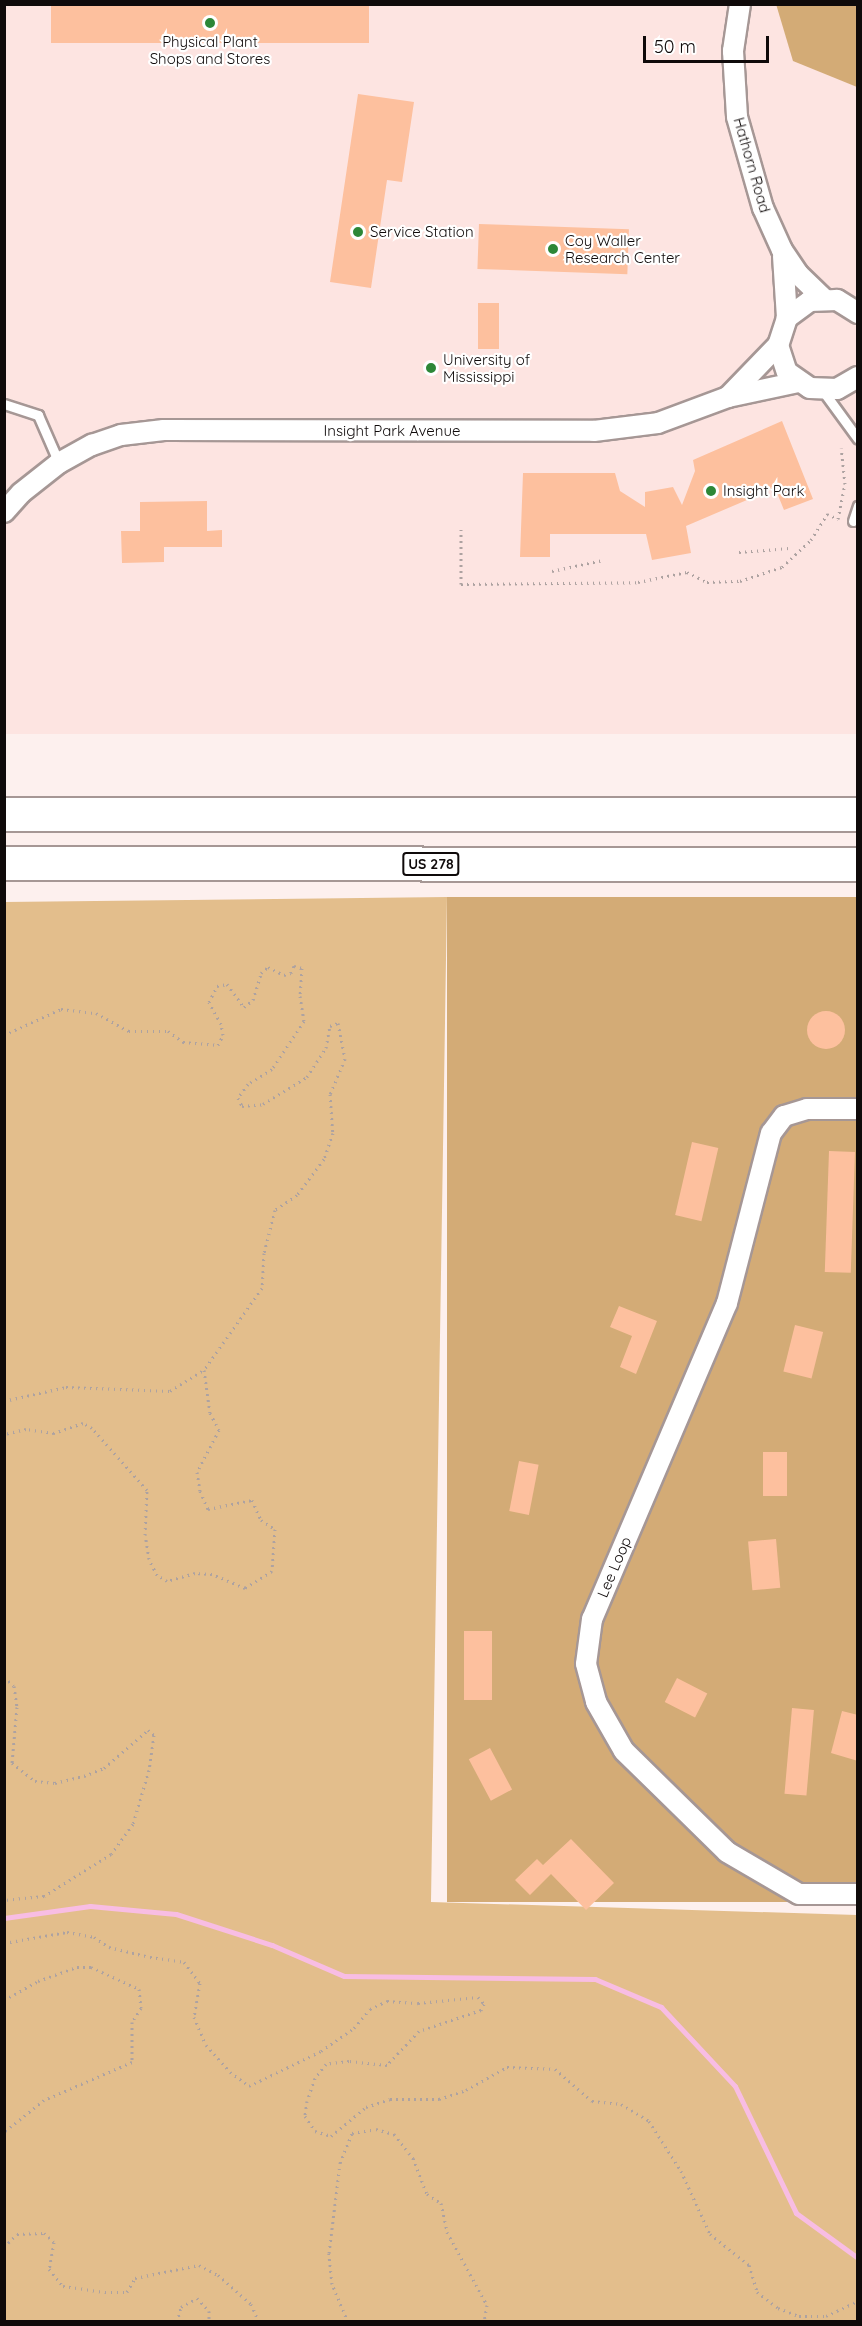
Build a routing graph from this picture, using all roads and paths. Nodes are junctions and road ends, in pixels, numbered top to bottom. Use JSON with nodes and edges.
{"nodes":[{"id":1,"x":740,"y":4,"type":"edge"},
{"id":2,"x":782,"y":250,"type":"junction"},
{"id":3,"x":823,"y":298,"type":"junction"},
{"id":4,"x":858,"y":312,"type":"edge"},
{"id":5,"x":787,"y":318,"type":"junction"},
{"id":6,"x":778,"y":345,"type":"junction"},
{"id":7,"x":858,"y":377,"type":"edge"},
{"id":8,"x":798,"y":382,"type":"junction"},
{"id":9,"x":823,"y":391,"type":"junction"},
{"id":10,"x":728,"y":397,"type":"junction"},
{"id":11,"x":4,"y":404,"type":"edge"},
{"id":12,"x":858,"y":439,"type":"edge"},
{"id":13,"x":841,"y":448,"type":"dead end"},
{"id":14,"x":59,"y":463,"type":"junction"},
{"id":15,"x":858,"y":506,"type":"edge"},
{"id":16,"x":4,"y":512,"type":"edge"},
{"id":17,"x":853,"y":521,"type":"dead end"},
{"id":18,"x":462,"y":529,"type":"dead end"},
{"id":19,"x":789,"y":548,"type":"dead end"},
{"id":20,"x":739,"y":552,"type":"dead end"},
{"id":21,"x":603,"y":560,"type":"dead end"},
{"id":22,"x":552,"y":571,"type":"dead end"},
{"id":23,"x":4,"y":814,"type":"edge"},
{"id":24,"x":858,"y":814,"type":"edge"},
{"id":25,"x":4,"y":863,"type":"edge"},
{"id":26,"x":858,"y":864,"type":"edge"},
{"id":27,"x":4,"y":1035,"type":"edge"},
{"id":28,"x":858,"y":1109,"type":"edge"},
{"id":29,"x":204,"y":1370,"type":"junction"},
{"id":30,"x":4,"y":1401,"type":"edge"},
{"id":31,"x":4,"y":1434,"type":"edge"},
{"id":32,"x":4,"y":1677,"type":"edge"},
{"id":33,"x":858,"y":1894,"type":"edge"},
{"id":34,"x":4,"y":1900,"type":"edge"},
{"id":35,"x":4,"y":1942,"type":"edge"},
{"id":36,"x":4,"y":2000,"type":"edge"},
{"id":37,"x":4,"y":2132,"type":"edge"},
{"id":38,"x":4,"y":2247,"type":"edge"},
{"id":39,"x":858,"y":2301,"type":"edge"},
{"id":40,"x":177,"y":2322,"type":"edge"},
{"id":41,"x":209,"y":2322,"type":"edge"},
{"id":42,"x":259,"y":2322,"type":"edge"},
{"id":43,"x":348,"y":2322,"type":"edge"},
{"id":44,"x":484,"y":2322,"type":"edge"},
{"id":45,"x":818,"y":2322,"type":"edge"},
{"id":46,"x":840,"y":2322,"type":"edge"}],
"edges":[{"from":1,"to":2,"type":"street","name":"Hathorn Road"},
{"from":2,"to":3,"type":"street","name":"Hathorn Road"},
{"from":2,"to":5,"type":"street","name":"Hathorn Road"},
{"from":3,"to":4,"type":"street","name":"Hathorn Road"},
{"from":3,"to":5,"type":"street"},
{"from":5,"to":6,"type":"street","name":"Hathorn Road"},
{"from":6,"to":8,"type":"street"},
{"from":6,"to":10,"type":"street"},
{"from":7,"to":9,"type":"street"},
{"from":8,"to":9,"type":"street"},
{"from":8,"to":10,"type":"street","name":"Insight Park Avenue"},
{"from":9,"to":12,"type":"lane"},
{"from":10,"to":14,"type":"street","name":"Insight Park Avenue"},
{"from":11,"to":14,"type":"lane"},
{"from":13,"to":18,"type":"path"},
{"from":14,"to":16,"type":"street","name":"Insight Park Avenue"},
{"from":15,"to":17,"type":"lane"},
{"from":19,"to":20,"type":"path"},
{"from":21,"to":22,"type":"path"},
{"from":23,"to":24,"type":"highway"},
{"from":25,"to":26,"type":"highway","number":"US 278"},
{"from":27,"to":29,"type":"path"},
{"from":28,"to":33,"type":"street","name":"Lee Loop"},
{"from":29,"to":30,"type":"path"},
{"from":29,"to":31,"type":"path"},
{"from":32,"to":34,"type":"path"},
{"from":35,"to":39,"type":"path"},
{"from":36,"to":37,"type":"path"},
{"from":38,"to":42,"type":"path"},
{"from":40,"to":41,"type":"path"},
{"from":43,"to":44,"type":"path"},
{"from":45,"to":46,"type":"path"}]}
